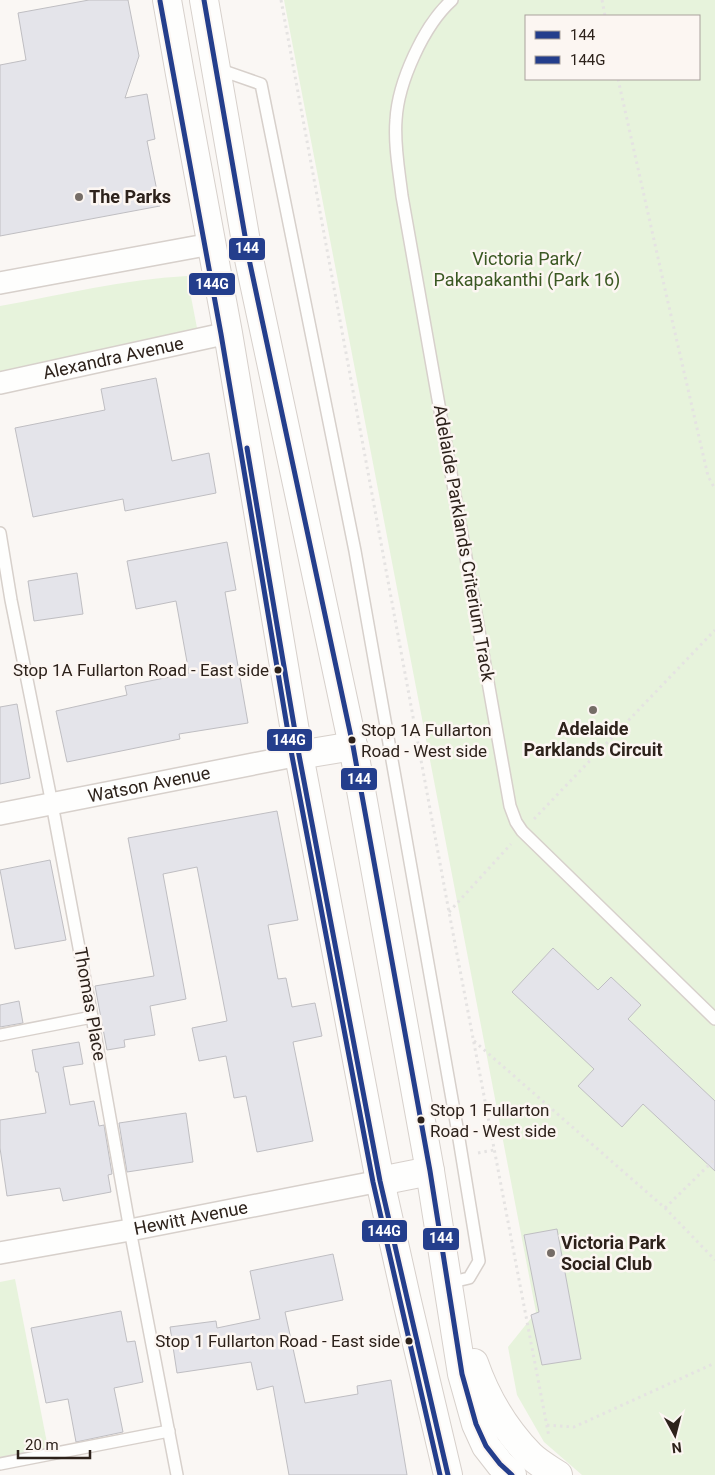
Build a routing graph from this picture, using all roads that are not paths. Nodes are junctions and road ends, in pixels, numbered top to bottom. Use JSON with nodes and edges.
{"nodes":[{"id":1,"x":167,"y":0,"type":"edge"},
{"id":2,"x":204,"y":0,"type":"edge"},
{"id":3,"x":452,"y":0,"type":"edge"},
{"id":4,"x":216,"y":69,"type":"junction"},
{"id":5,"x":211,"y":244,"type":"junction"},
{"id":6,"x":0,"y":283,"type":"edge"},
{"id":7,"x":261,"y":314,"type":"junction"},
{"id":8,"x":228,"y":333,"type":"junction"},
{"id":9,"x":0,"y":383,"type":"edge"},
{"id":10,"x":0,"y":533,"type":"edge"},
{"id":11,"x":5,"y":601,"type":"edge"},
{"id":12,"x":353,"y":746,"type":"junction"},
{"id":13,"x":299,"y":755,"type":"junction"},
{"id":14,"x":52,"y":804,"type":"junction"},
{"id":15,"x":0,"y":814,"type":"edge"},
{"id":16,"x":92,"y":1017,"type":"junction"},
{"id":17,"x":715,"y":1019,"type":"edge"},
{"id":18,"x":0,"y":1035,"type":"edge"},
{"id":19,"x":430,"y":1171,"type":"junction"},
{"id":20,"x":380,"y":1181,"type":"junction"},
{"id":21,"x":130,"y":1230,"type":"junction"},
{"id":22,"x":0,"y":1253,"type":"edge"},
{"id":23,"x":448,"y":1285,"type":"junction"},
{"id":24,"x":169,"y":1432,"type":"junction"},
{"id":25,"x":0,"y":1464,"type":"edge"},
{"id":26,"x":178,"y":1475,"type":"edge"},
{"id":27,"x":448,"y":1475,"type":"edge"},
{"id":28,"x":512,"y":1475,"type":"edge"},
{"id":29,"x":558,"y":1475,"type":"edge"}],
"edges":[{"from":1,"to":5,"type":"highway"},
{"from":2,"to":4,"type":"highway"},
{"from":3,"to":17,"type":"lane","name":"Adelaide Parklands Criterium Track"},
{"from":4,"to":7,"type":"highway"},
{"from":4,"to":23,"type":"lane"},
{"from":5,"to":6,"type":"street"},
{"from":5,"to":8,"type":"highway"},
{"from":7,"to":8,"type":"highway"},
{"from":7,"to":12,"type":"highway"},
{"from":8,"to":9,"type":"street","name":"Alexandra Avenue"},
{"from":8,"to":13,"type":"highway"},
{"from":10,"to":11,"type":"lane","name":"Thomas Place"},
{"from":11,"to":14,"type":"lane","name":"Thomas Place"},
{"from":12,"to":13,"type":"highway"},
{"from":12,"to":19,"type":"highway"},
{"from":13,"to":14,"type":"street","name":"Watson Avenue"},
{"from":13,"to":20,"type":"highway"},
{"from":14,"to":15,"type":"street","name":"Watson Avenue"},
{"from":14,"to":16,"type":"lane","name":"Thomas Place"},
{"from":16,"to":18,"type":"lane"},
{"from":16,"to":21,"type":"lane","name":"Thomas Place"},
{"from":19,"to":20,"type":"highway"},
{"from":19,"to":23,"type":"highway"},
{"from":20,"to":21,"type":"street","name":"Hewitt Avenue"},
{"from":20,"to":27,"type":"highway"},
{"from":21,"to":22,"type":"street","name":"Hewitt Avenue"},
{"from":21,"to":24,"type":"lane","name":"Thomas Place"},
{"from":23,"to":28,"type":"highway"},
{"from":23,"to":29,"type":"highway"},
{"from":24,"to":25,"type":"lane"},
{"from":24,"to":26,"type":"lane","name":"Thomas Place"}]}
